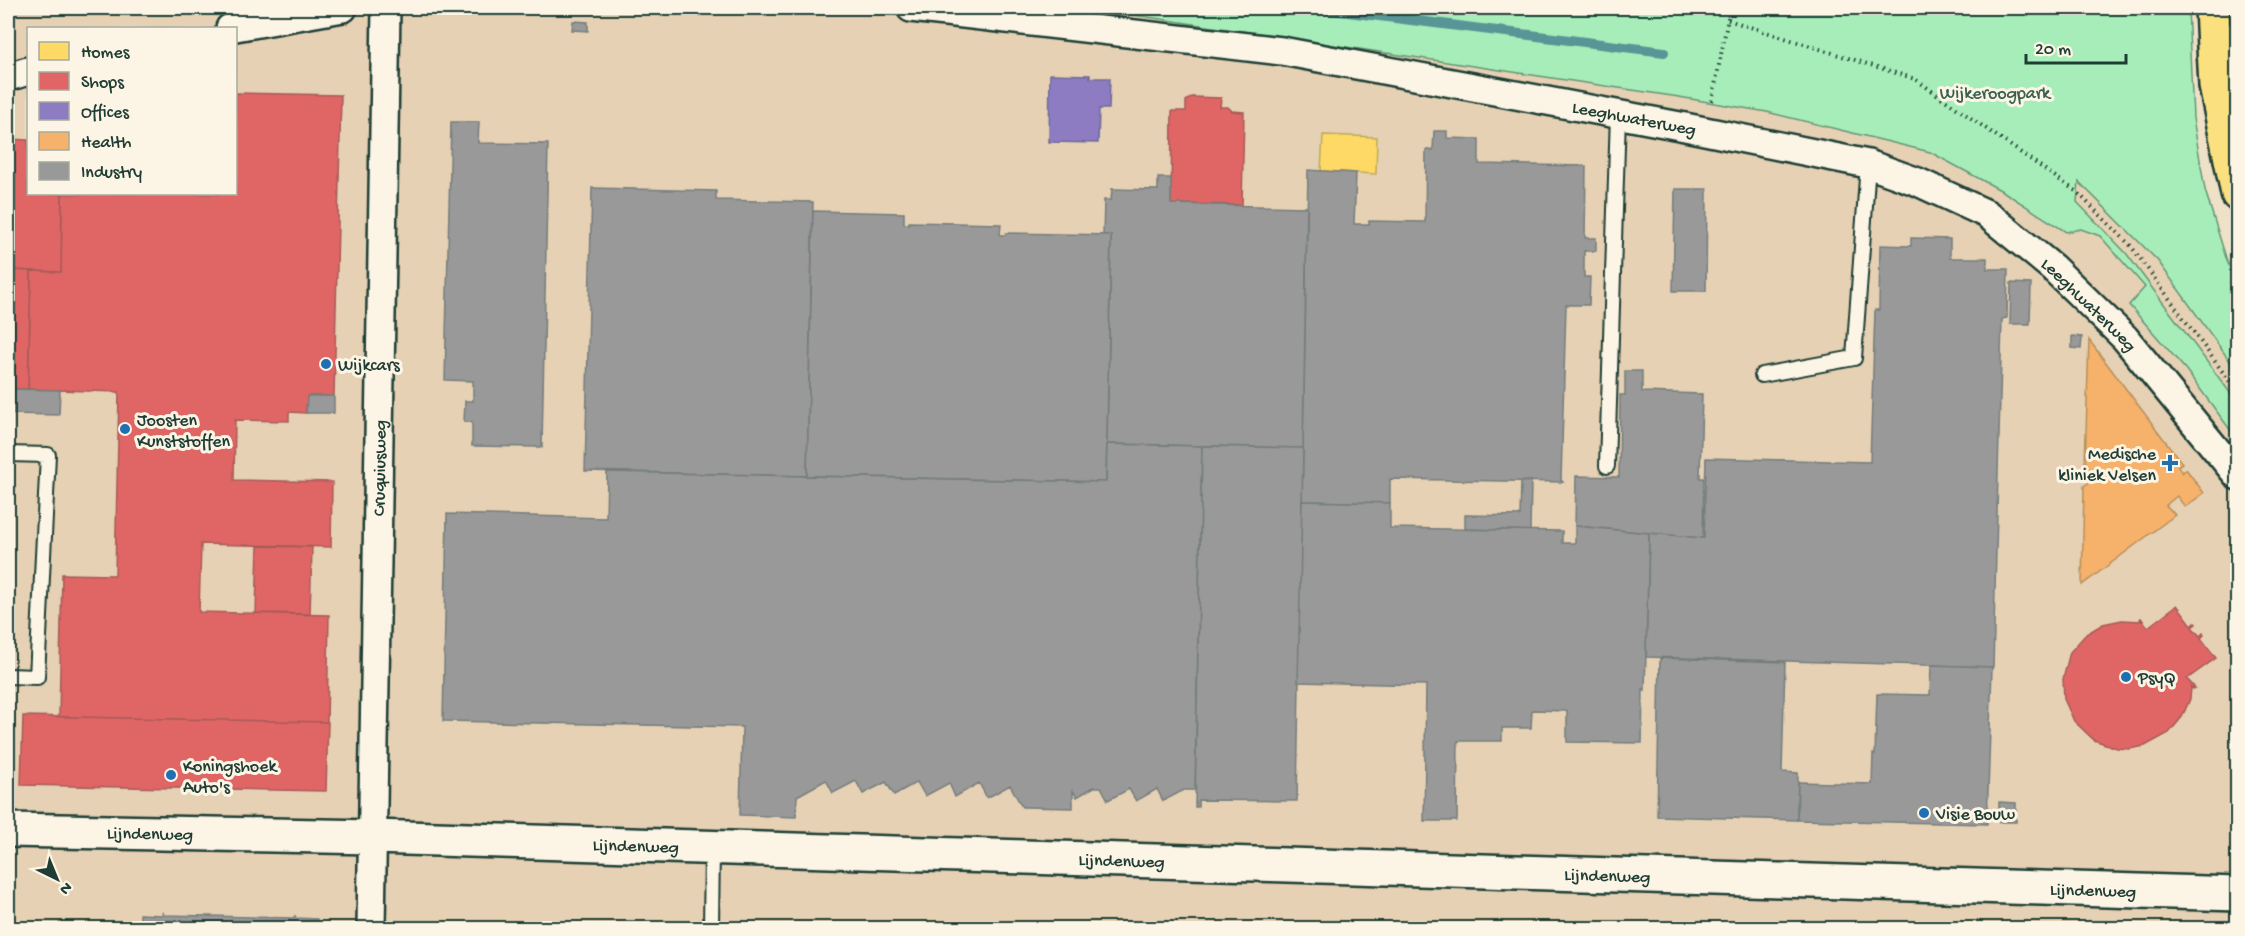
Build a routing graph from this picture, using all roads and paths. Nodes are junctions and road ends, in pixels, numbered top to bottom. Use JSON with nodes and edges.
{"nodes":[{"id":1,"x":343,"y":8,"type":"edge"},
{"id":2,"x":386,"y":8,"type":"edge"},
{"id":3,"x":911,"y":8,"type":"edge"},
{"id":4,"x":1730,"y":8,"type":"edge"},
{"id":5,"x":2212,"y":8,"type":"edge"},
{"id":6,"x":1728,"y":20,"type":"junction"},
{"id":7,"x":236,"y":27,"type":"edge"},
{"id":8,"x":2238,"y":39,"type":"edge"},
{"id":9,"x":27,"y":71,"type":"edge"},
{"id":10,"x":8,"y":77,"type":"edge"},
{"id":11,"x":1618,"y":114,"type":"junction"},
{"id":12,"x":1706,"y":132,"type":"junction"},
{"id":13,"x":1868,"y":164,"type":"junction"},
{"id":14,"x":2236,"y":184,"type":"edge"},
{"id":15,"x":1762,"y":375,"type":"dead end"},
{"id":16,"x":2238,"y":393,"type":"edge"},
{"id":17,"x":8,"y":454,"type":"edge"},
{"id":18,"x":1607,"y":466,"type":"dead end"},
{"id":19,"x":2238,"y":476,"type":"edge"},
{"id":20,"x":8,"y":676,"type":"edge"},
{"id":21,"x":8,"y":830,"type":"edge"},
{"id":22,"x":373,"y":837,"type":"junction"},
{"id":23,"x":712,"y":848,"type":"junction"},
{"id":24,"x":2238,"y":894,"type":"edge"},
{"id":25,"x":371,"y":928,"type":"edge"},
{"id":26,"x":711,"y":928,"type":"edge"}],
"edges":[{"from":1,"to":7,"type":"street"},
{"from":2,"to":22,"type":"street","name":"Cruquiusweg"},
{"from":3,"to":11,"type":"street","name":"Leeghwaterweg"},
{"from":4,"to":6,"type":"path"},
{"from":5,"to":14,"type":"main road"},
{"from":6,"to":12,"type":"path"},
{"from":6,"to":16,"type":"path"},
{"from":8,"to":14,"type":"main road"},
{"from":9,"to":10,"type":"street"},
{"from":11,"to":12,"type":"street","name":"Leeghwaterweg"},
{"from":11,"to":18,"type":"lane"},
{"from":12,"to":13,"type":"street","name":"Leeghwaterweg"},
{"from":13,"to":15,"type":"lane"},
{"from":13,"to":19,"type":"street","name":"Leeghwaterweg"},
{"from":17,"to":20,"type":"lane"},
{"from":21,"to":22,"type":"street","name":"Lijndenweg"},
{"from":22,"to":23,"type":"street","name":"Lijndenweg"},
{"from":22,"to":25,"type":"street","name":"Cruquiusweg"},
{"from":23,"to":24,"type":"street","name":"Lijndenweg"},
{"from":23,"to":26,"type":"lane"}]}
